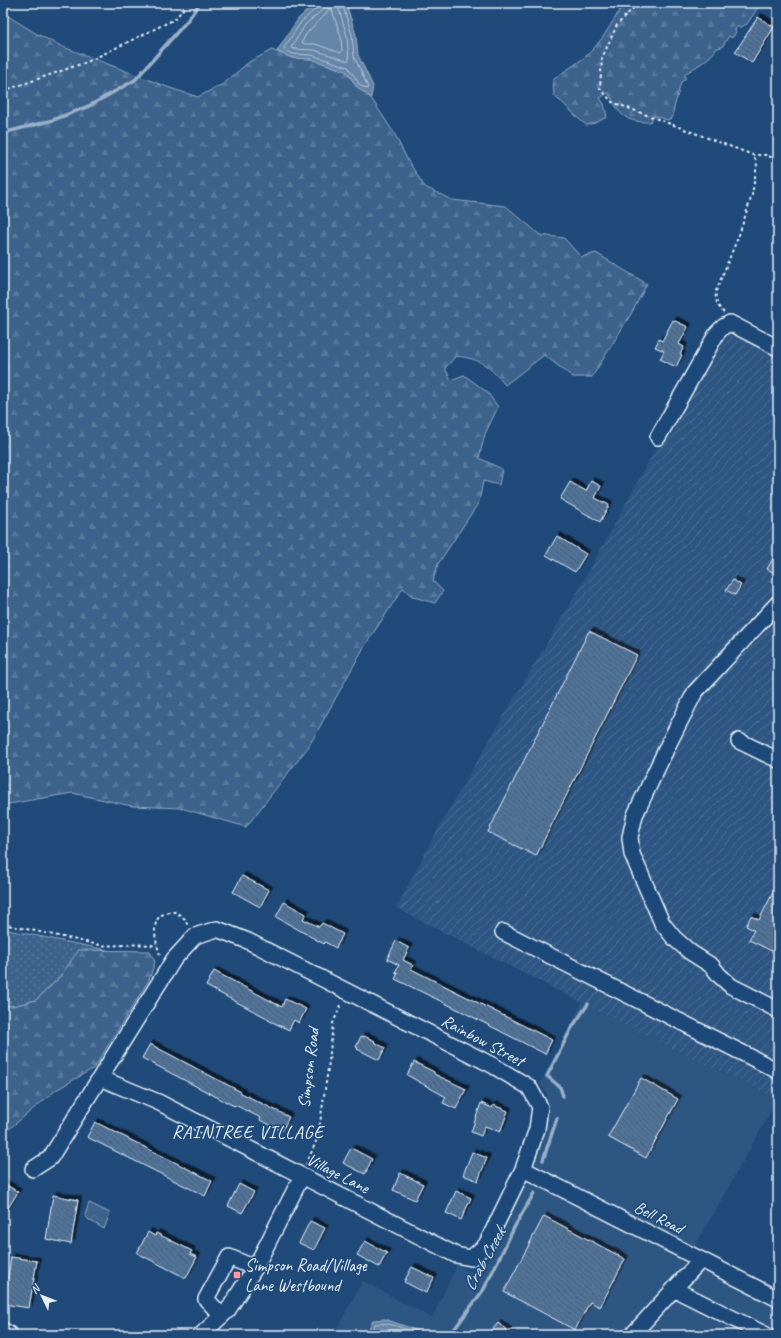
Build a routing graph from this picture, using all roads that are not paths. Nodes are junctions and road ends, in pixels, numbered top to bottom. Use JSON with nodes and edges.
{"nodes":[{"id":1,"x":778,"y":348,"type":"edge"},
{"id":2,"x":658,"y":437,"type":"dead end"},
{"id":3,"x":778,"y":602,"type":"edge"},
{"id":4,"x":739,"y":740,"type":"dead end"},
{"id":5,"x":778,"y":760,"type":"edge"},
{"id":6,"x":503,"y":932,"type":"dead end"},
{"id":7,"x":778,"y":1010,"type":"edge"},
{"id":8,"x":778,"y":1071,"type":"edge"},
{"id":9,"x":100,"y":1078,"type":"junction"},
{"id":10,"x":33,"y":1169,"type":"dead end"},
{"id":11,"x":523,"y":1169,"type":"junction"},
{"id":12,"x":302,"y":1176,"type":"junction"},
{"id":13,"x":471,"y":1258,"type":"joint"},
{"id":14,"x":701,"y":1260,"type":"junction"},
{"id":15,"x":255,"y":1268,"type":"junction"},
{"id":16,"x":674,"y":1288,"type":"junction"},
{"id":17,"x":778,"y":1299,"type":"edge"},
{"id":18,"x":222,"y":1316,"type":"junction"},
{"id":19,"x":3,"y":1330,"type":"edge"},
{"id":20,"x":10,"y":1335,"type":"edge"},
{"id":21,"x":201,"y":1335,"type":"edge"},
{"id":22,"x":632,"y":1335,"type":"edge"},
{"id":23,"x":766,"y":1335,"type":"edge"}],
"edges":[{"from":1,"to":2,"type":"street"},
{"from":3,"to":7,"type":"street"},
{"from":4,"to":5,"type":"street"},
{"from":6,"to":8,"type":"street"},
{"from":9,"to":10,"type":"street"},
{"from":9,"to":11,"type":"street","name":"Rainbow Street"},
{"from":9,"to":12,"type":"street","name":"Village Lane"},
{"from":11,"to":13,"type":"street","name":"Rainbow Street"},
{"from":11,"to":14,"type":"street","name":"Bell Road"},
{"from":12,"to":13,"type":"street","name":"Village Lane"},
{"from":12,"to":15,"type":"street"},
{"from":14,"to":16,"type":"street"},
{"from":14,"to":17,"type":"street","name":"Bell Road"},
{"from":15,"to":18,"type":"street"},
{"from":15,"to":18,"type":"street"},
{"from":16,"to":22,"type":"street"},
{"from":16,"to":23,"type":"street"},
{"from":18,"to":21,"type":"street"},
{"from":19,"to":20,"type":"street"}]}
